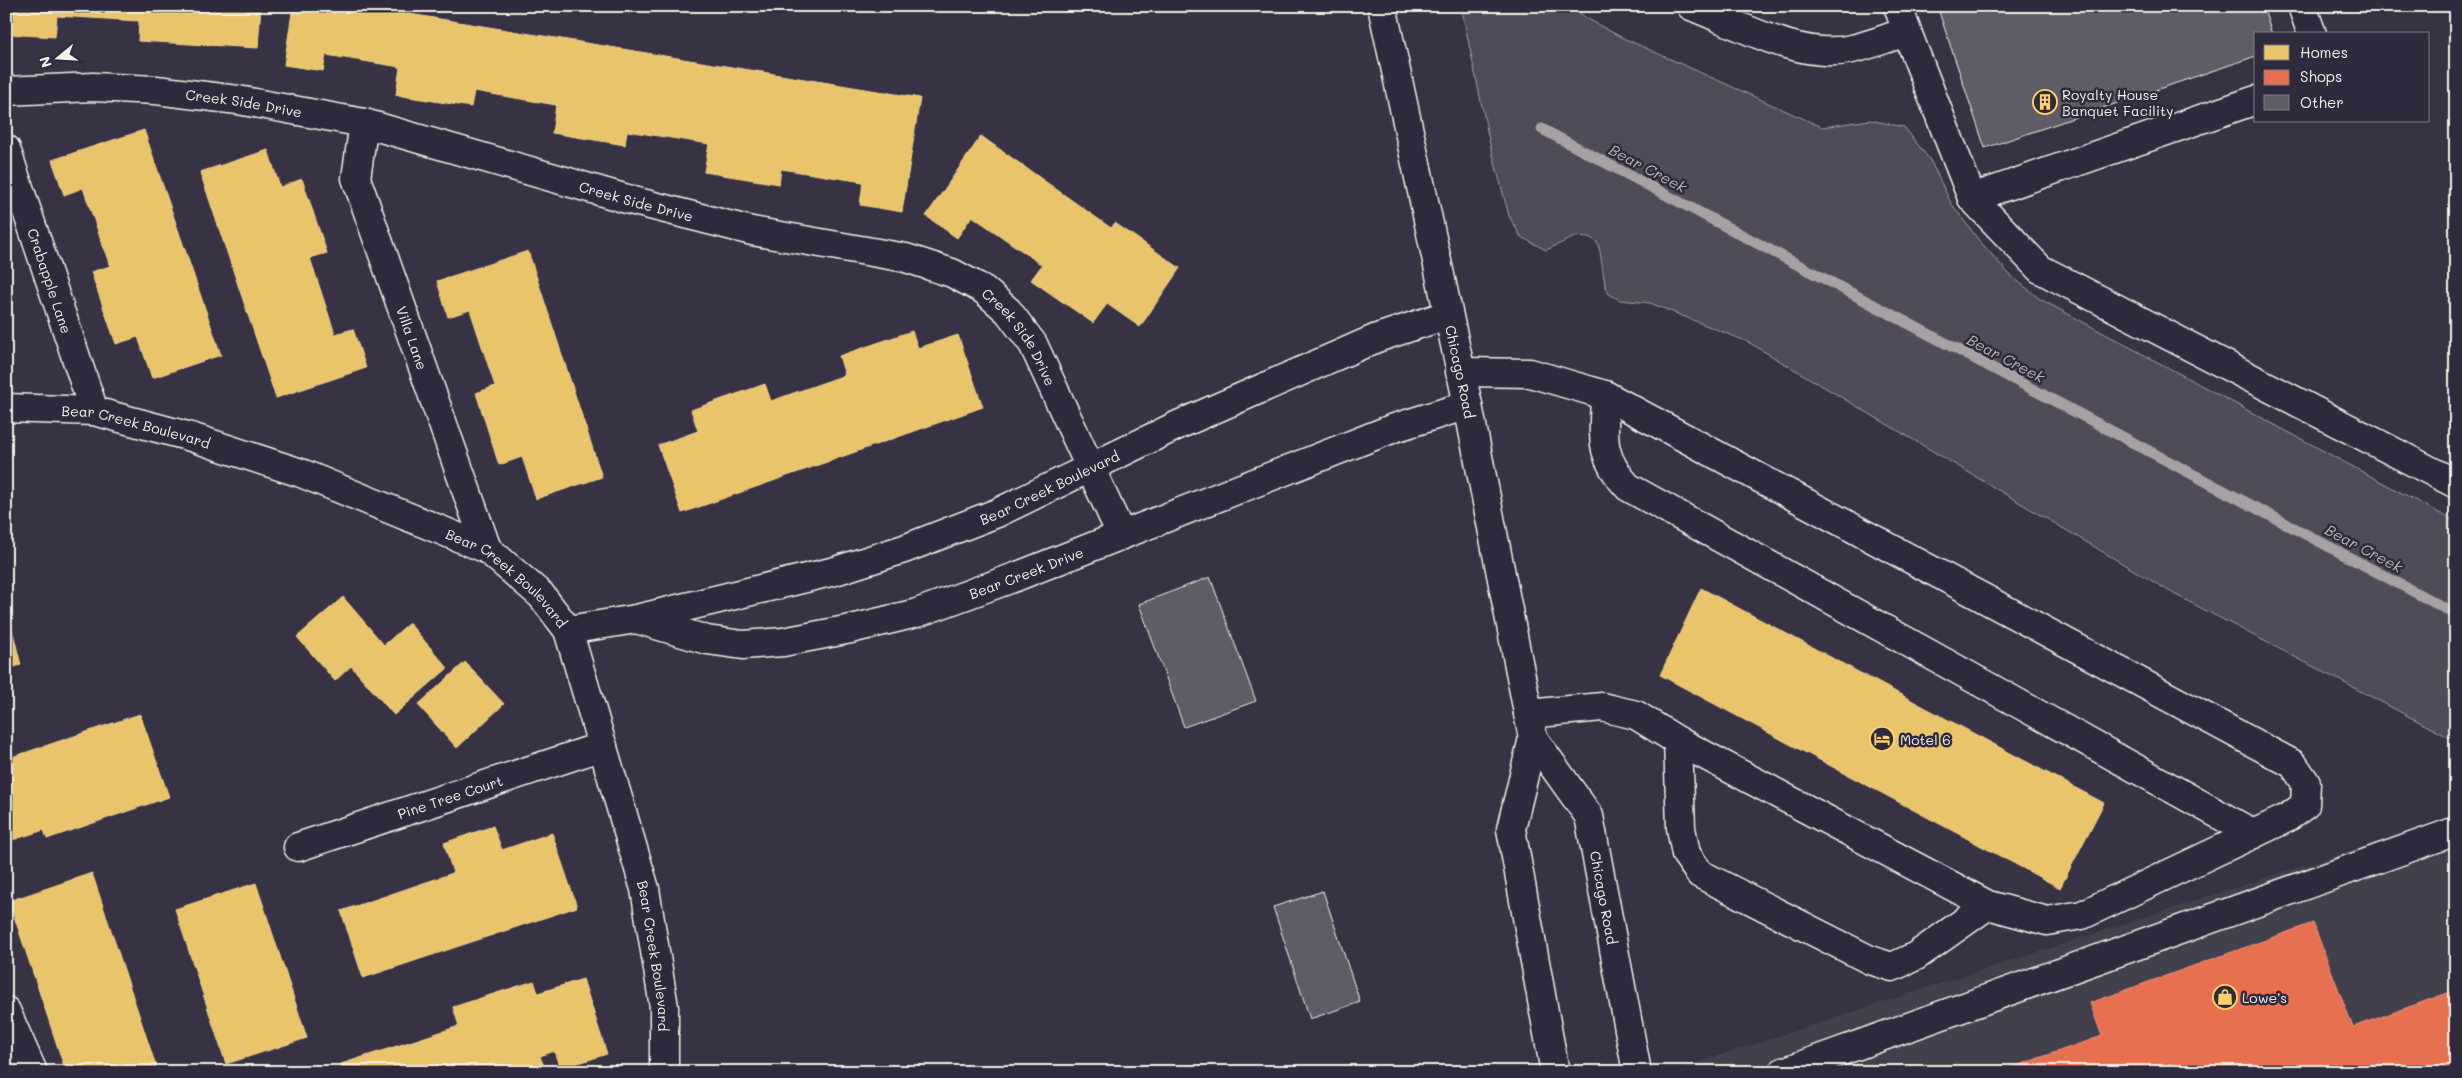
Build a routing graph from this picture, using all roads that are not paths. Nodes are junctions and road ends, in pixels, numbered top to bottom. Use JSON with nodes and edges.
{"nodes":[{"id":1,"x":1382,"y":6,"type":"edge"},
{"id":2,"x":1691,"y":6,"type":"edge"},
{"id":3,"x":1898,"y":6,"type":"edge"},
{"id":4,"x":2302,"y":6,"type":"edge"},
{"id":5,"x":1907,"y":32,"type":"junction"},
{"id":6,"x":2311,"y":32,"type":"edge"},
{"id":7,"x":6,"y":91,"type":"edge"},
{"id":8,"x":2254,"y":101,"type":"edge"},
{"id":9,"x":364,"y":123,"type":"junction"},
{"id":10,"x":6,"y":149,"type":"edge"},
{"id":11,"x":1972,"y":198,"type":"junction"},
{"id":12,"x":1447,"y":315,"type":"junction"},
{"id":13,"x":1460,"y":372,"type":"junction"},
{"id":14,"x":1605,"y":395,"type":"junction"},
{"id":15,"x":1468,"y":405,"type":"junction"},
{"id":16,"x":6,"y":408,"type":"edge"},
{"id":17,"x":94,"y":411,"type":"junction"},
{"id":18,"x":1090,"y":468,"type":"junction"},
{"id":19,"x":2456,"y":484,"type":"edge"},
{"id":20,"x":1121,"y":534,"type":"junction"},
{"id":21,"x":487,"y":548,"type":"junction"},
{"id":22,"x":636,"y":619,"type":"junction"},
{"id":23,"x":568,"y":630,"type":"junction"},
{"id":24,"x":1530,"y":726,"type":"junction"},
{"id":25,"x":1678,"y":741,"type":"junction"},
{"id":26,"x":603,"y":746,"type":"junction"},
{"id":27,"x":2456,"y":831,"type":"edge"},
{"id":28,"x":2254,"y":834,"type":"junction"},
{"id":29,"x":298,"y":847,"type":"dead end"},
{"id":30,"x":1988,"y":905,"type":"junction"},
{"id":31,"x":6,"y":1011,"type":"edge"},
{"id":32,"x":33,"y":1072,"type":"edge"},
{"id":33,"x":664,"y":1072,"type":"edge"},
{"id":34,"x":1555,"y":1072,"type":"edge"},
{"id":35,"x":1637,"y":1072,"type":"edge"},
{"id":36,"x":1783,"y":1072,"type":"edge"}],
"edges":[{"from":1,"to":12,"type":"street","name":"Chicago Road"},
{"from":2,"to":5,"type":"street"},
{"from":3,"to":5,"type":"street"},
{"from":4,"to":6,"type":"street"},
{"from":5,"to":11,"type":"street"},
{"from":7,"to":9,"type":"street","name":"Creek Side Drive"},
{"from":8,"to":11,"type":"street"},
{"from":9,"to":18,"type":"street","name":"Creek Side Drive"},
{"from":9,"to":21,"type":"street","name":"Villa Lane"},
{"from":10,"to":17,"type":"street","name":"Crabapple Lane"},
{"from":11,"to":19,"type":"street"},
{"from":12,"to":13,"type":"street","name":"Chicago Road"},
{"from":12,"to":18,"type":"street","name":"Bear Creek Boulevard"},
{"from":13,"to":14,"type":"street"},
{"from":13,"to":15,"type":"street","name":"Chicago Road"},
{"from":14,"to":28,"type":"street"},
{"from":14,"to":28,"type":"street"},
{"from":15,"to":20,"type":"street","name":"Bear Creek Drive"},
{"from":15,"to":24,"type":"street","name":"Chicago Road"},
{"from":16,"to":17,"type":"street","name":"Bear Creek Boulevard"},
{"from":17,"to":21,"type":"street","name":"Bear Creek Boulevard"},
{"from":18,"to":20,"type":"street","name":"Creek Side Drive"},
{"from":18,"to":22,"type":"street","name":"Bear Creek Boulevard"},
{"from":20,"to":22,"type":"street","name":"Bear Creek Drive"},
{"from":21,"to":23,"type":"street","name":"Bear Creek Boulevard"},
{"from":22,"to":23,"type":"street","name":"Bear Creek Drive"},
{"from":23,"to":26,"type":"street","name":"Bear Creek Boulevard"},
{"from":24,"to":25,"type":"street"},
{"from":24,"to":34,"type":"street","name":"Chicago Road"},
{"from":24,"to":35,"type":"street","name":"Chicago Road"},
{"from":25,"to":30,"type":"street"},
{"from":25,"to":30,"type":"street"},
{"from":26,"to":29,"type":"street","name":"Pine Tree Court"},
{"from":26,"to":33,"type":"street","name":"Bear Creek Boulevard"},
{"from":27,"to":36,"type":"street"},
{"from":28,"to":30,"type":"street"},
{"from":31,"to":32,"type":"street"}]}
